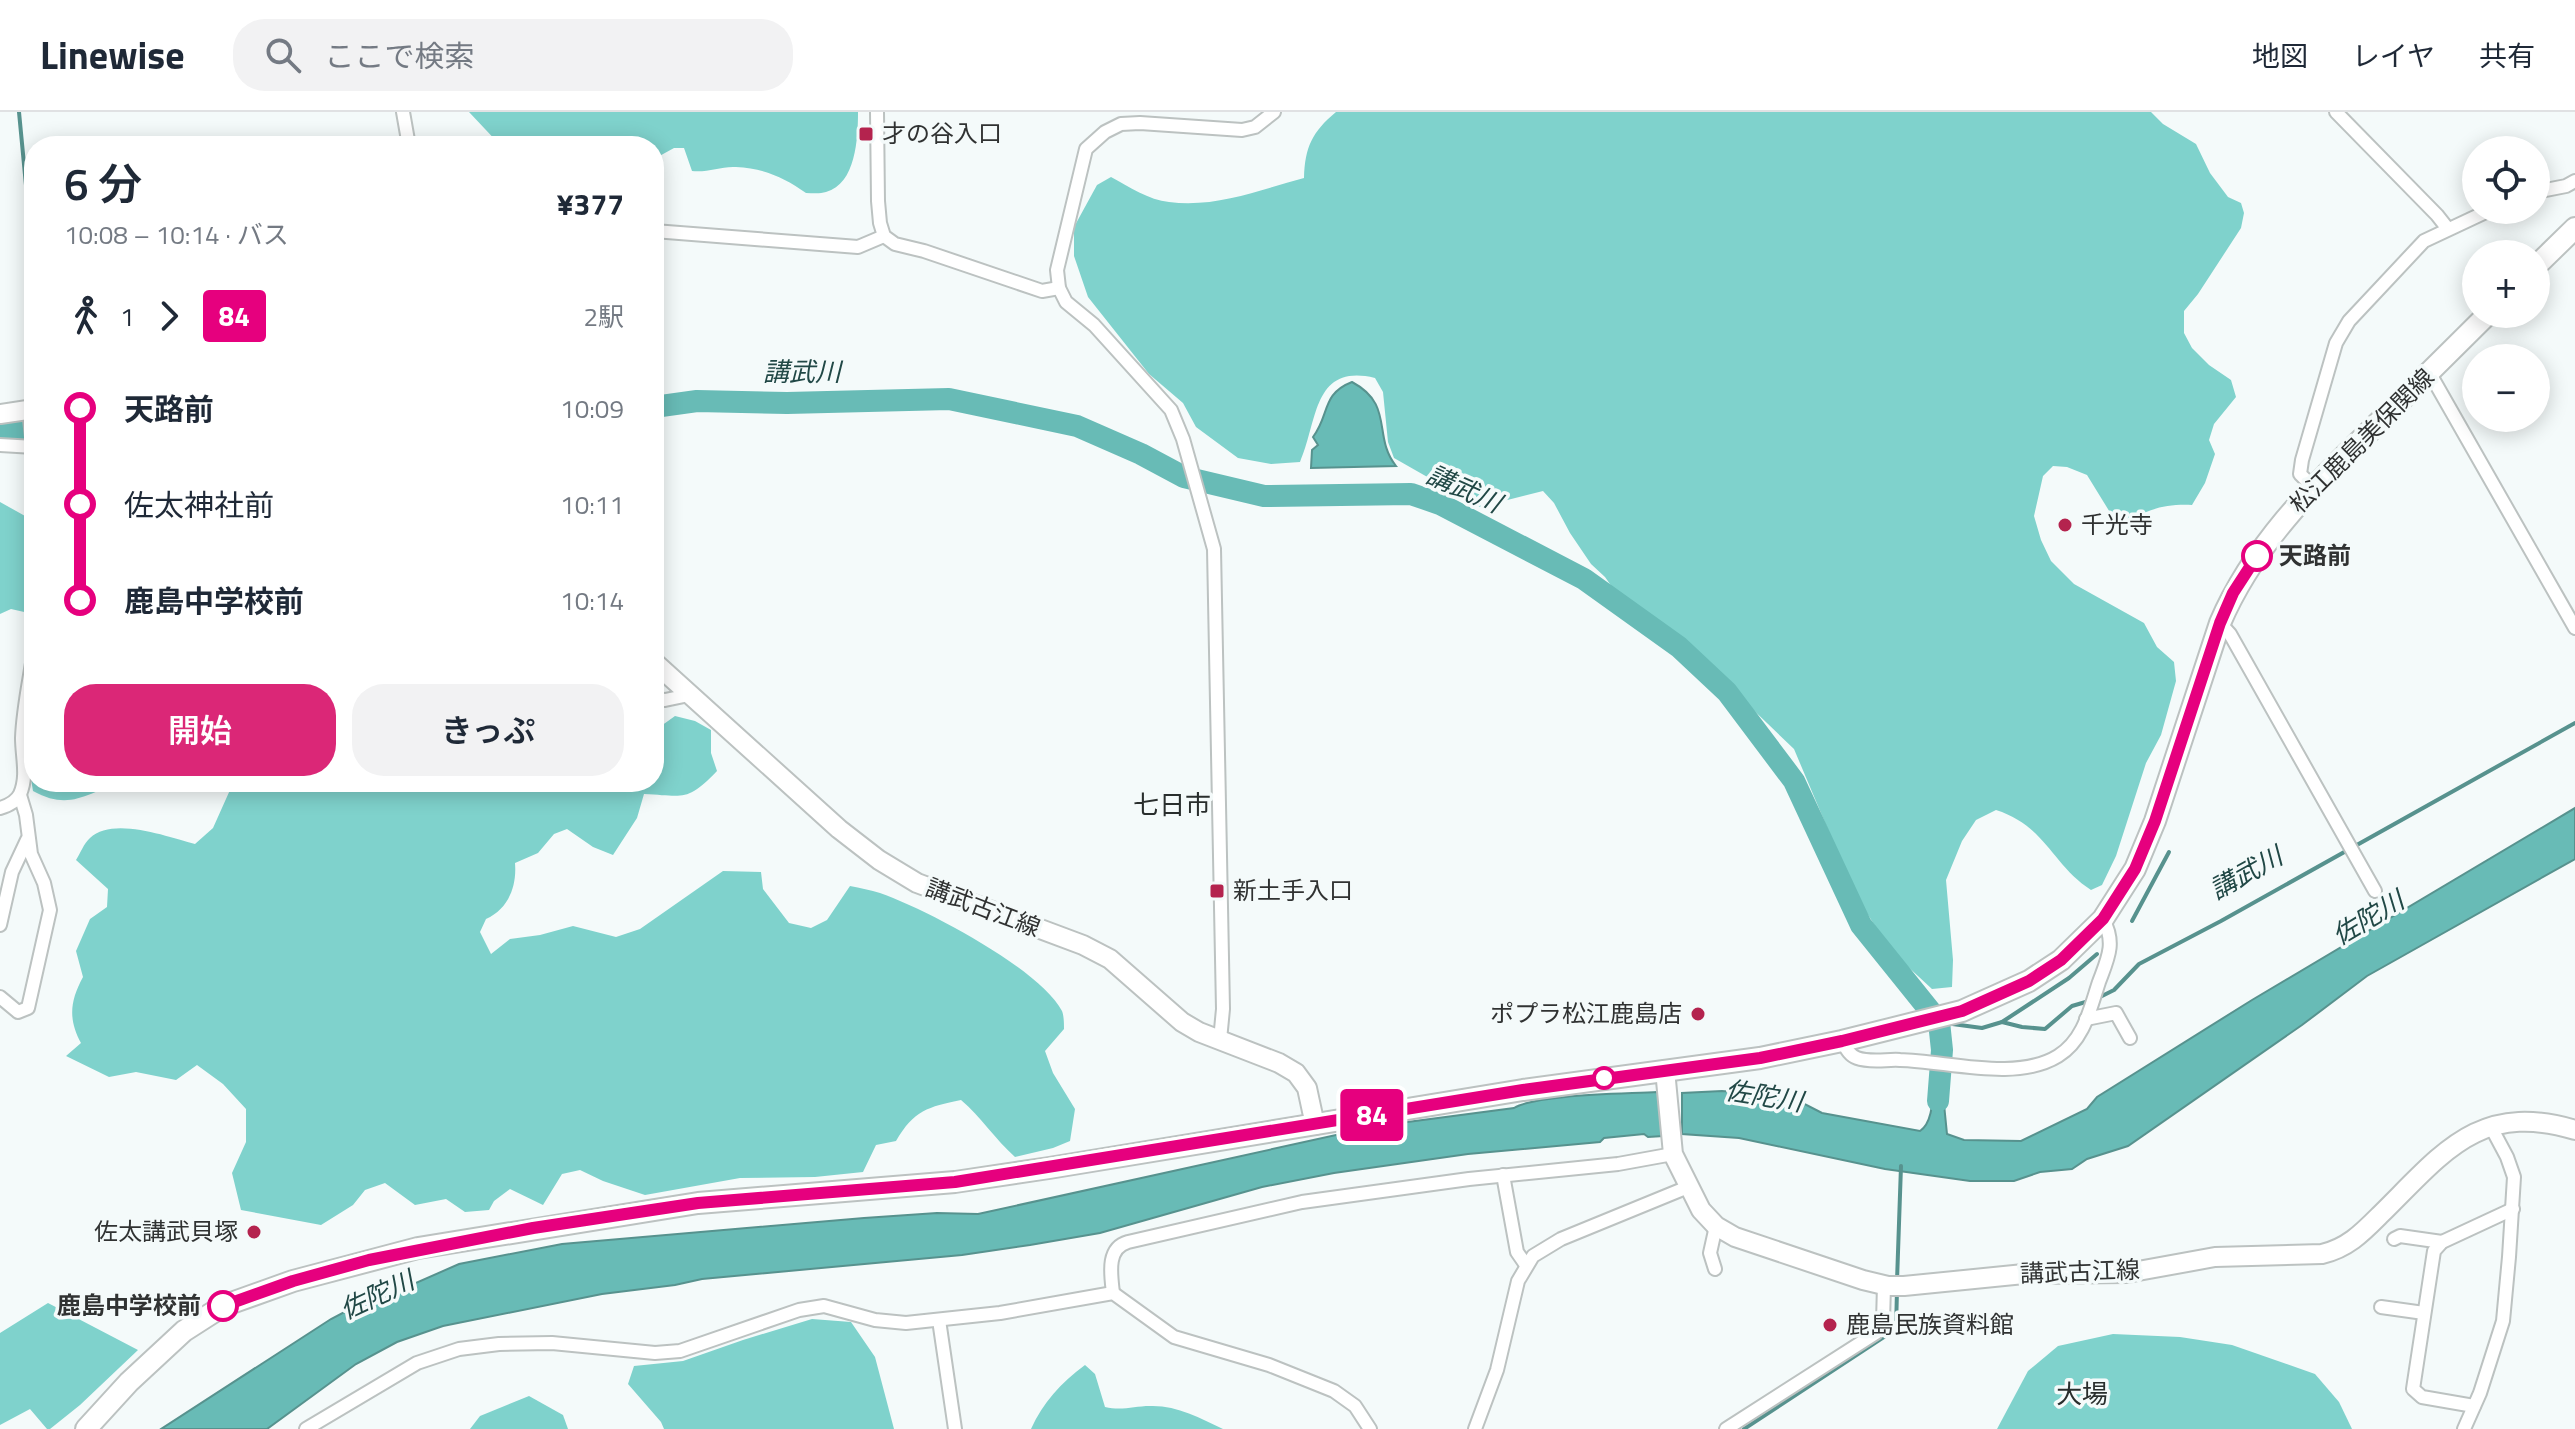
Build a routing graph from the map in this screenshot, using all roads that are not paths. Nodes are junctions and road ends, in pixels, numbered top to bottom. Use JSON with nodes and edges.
{"nodes":[{"id":1,"x":403,"y":112,"type":"edge"},
{"id":2,"x":877,"y":112,"type":"edge"},
{"id":3,"x":1274,"y":112,"type":"edge"},
{"id":4,"x":2336,"y":112,"type":"edge"},
{"id":5,"x":407,"y":136,"type":"edge"},
{"id":6,"x":2575,"y":181,"type":"edge"},
{"id":7,"x":2550,"y":189,"type":"edge"},
{"id":8,"x":2462,"y":223,"type":"edge"},
{"id":9,"x":2575,"y":228,"type":"edge"},
{"id":10,"x":2448,"y":229,"type":"junction"},
{"id":11,"x":664,"y":232,"type":"edge"},
{"id":12,"x":884,"y":236,"type":"junction"},
{"id":13,"x":2550,"y":252,"type":"edge"},
{"id":14,"x":1059,"y":288,"type":"junction"},
{"id":15,"x":2474,"y":328,"type":"edge"},
{"id":16,"x":2429,"y":372,"type":"junction"},
{"id":17,"x":0,"y":414,"type":"edge"},
{"id":18,"x":24,"y":415,"type":"edge"},
{"id":19,"x":0,"y":445,"type":"edge"},
{"id":20,"x":24,"y":445,"type":"edge"},
{"id":21,"x":2313,"y":487,"type":"junction"},
{"id":22,"x":2220,"y":623,"type":"junction"},
{"id":23,"x":2575,"y":628,"type":"edge"},
{"id":24,"x":664,"y":671,"type":"edge"},
{"id":25,"x":689,"y":695,"type":"junction"},
{"id":26,"x":664,"y":698,"type":"edge"},
{"id":27,"x":24,"y":718,"type":"edge"},
{"id":28,"x":24,"y":757,"type":"edge"},
{"id":29,"x":24,"y":772,"type":"edge"},
{"id":30,"x":20,"y":795,"type":"junction"},
{"id":31,"x":0,"y":808,"type":"edge"},
{"id":32,"x":27,"y":840,"type":"junction"},
{"id":33,"x":2375,"y":891,"type":"dead end"},
{"id":34,"x":2103,"y":919,"type":"junction"},
{"id":35,"x":0,"y":925,"type":"edge"},
{"id":36,"x":0,"y":997,"type":"edge"},
{"id":37,"x":2086,"y":1019,"type":"junction"},
{"id":38,"x":2130,"y":1038,"type":"dead end"},
{"id":39,"x":1220,"y":1040,"type":"junction"},
{"id":40,"x":1842,"y":1041,"type":"junction"},
{"id":41,"x":1666,"y":1078,"type":"junction"},
{"id":42,"x":1315,"y":1125,"type":"junction"},
{"id":43,"x":2491,"y":1127,"type":"junction"},
{"id":44,"x":2575,"y":1130,"type":"edge"},
{"id":45,"x":1671,"y":1146,"type":"junction"},
{"id":46,"x":1503,"y":1175,"type":"junction"},
{"id":47,"x":1688,"y":1187,"type":"junction"},
{"id":48,"x":2513,"y":1209,"type":"junction"},
{"id":49,"x":1716,"y":1226,"type":"junction"},
{"id":50,"x":2394,"y":1239,"type":"dead end"},
{"id":51,"x":2442,"y":1242,"type":"junction"},
{"id":52,"x":1526,"y":1265,"type":"junction"},
{"id":53,"x":1715,"y":1269,"type":"dead end"},
{"id":54,"x":1892,"y":1285,"type":"junction"},
{"id":55,"x":1113,"y":1293,"type":"junction"},
{"id":56,"x":2381,"y":1307,"type":"dead end"},
{"id":57,"x":2424,"y":1313,"type":"junction"},
{"id":58,"x":939,"y":1320,"type":"junction"},
{"id":59,"x":2474,"y":1406,"type":"junction"},
{"id":60,"x":86,"y":1429,"type":"edge"},
{"id":61,"x":306,"y":1429,"type":"edge"},
{"id":62,"x":955,"y":1429,"type":"edge"},
{"id":63,"x":1370,"y":1429,"type":"edge"},
{"id":64,"x":1475,"y":1429,"type":"edge"},
{"id":65,"x":1726,"y":1429,"type":"edge"},
{"id":66,"x":2464,"y":1429,"type":"edge"}],
"edges":[{"from":1,"to":5,"type":"street"},
{"from":2,"to":12,"type":"street"},
{"from":3,"to":14,"type":"street"},
{"from":4,"to":10,"type":"street"},
{"from":6,"to":7,"type":"street"},
{"from":8,"to":10,"type":"street"},
{"from":9,"to":13,"type":"main road"},
{"from":10,"to":21,"type":"street"},
{"from":11,"to":12,"type":"street"},
{"from":12,"to":14,"type":"street"},
{"from":14,"to":39,"type":"street"},
{"from":15,"to":16,"type":"main road","name":"松江鹿島美保関線"},
{"from":16,"to":21,"type":"main road","name":"松江鹿島美保関線"},
{"from":16,"to":23,"type":"street"},
{"from":17,"to":18,"type":"main road"},
{"from":19,"to":20,"type":"street"},
{"from":21,"to":22,"type":"main road","name":"松江鹿島美保関線"},
{"from":22,"to":33,"type":"street"},
{"from":22,"to":34,"type":"main road","name":"松江鹿島美保関線"},
{"from":24,"to":25,"type":"main road","name":"講武古江線"},
{"from":25,"to":26,"type":"street"},
{"from":25,"to":39,"type":"main road","name":"講武古江線"},
{"from":27,"to":28,"type":"street"},
{"from":29,"to":30,"type":"street"},
{"from":30,"to":31,"type":"street"},
{"from":30,"to":32,"type":"street"},
{"from":32,"to":35,"type":"street"},
{"from":32,"to":36,"type":"street"},
{"from":34,"to":37,"type":"street"},
{"from":34,"to":40,"type":"main road","name":"松江鹿島美保関線"},
{"from":37,"to":38,"type":"street"},
{"from":37,"to":40,"type":"street"},
{"from":39,"to":42,"type":"main road","name":"講武古江線"},
{"from":40,"to":41,"type":"main road","name":"松江鹿島美保関線"},
{"from":41,"to":42,"type":"main road","name":"松江鹿島美保関線"},
{"from":41,"to":45,"type":"main road","name":"講武古江線"},
{"from":42,"to":60,"type":"main road","name":"松江鹿島美保関線"},
{"from":43,"to":44,"type":"main road","name":"講武古江線"},
{"from":43,"to":48,"type":"street"},
{"from":43,"to":54,"type":"main road","name":"講武古江線"},
{"from":45,"to":46,"type":"street"},
{"from":45,"to":47,"type":"main road","name":"講武古江線"},
{"from":46,"to":52,"type":"street"},
{"from":46,"to":55,"type":"street"},
{"from":47,"to":49,"type":"main road","name":"講武古江線"},
{"from":47,"to":52,"type":"street"},
{"from":48,"to":51,"type":"street"},
{"from":48,"to":59,"type":"street"},
{"from":49,"to":53,"type":"street"},
{"from":49,"to":54,"type":"main road","name":"講武古江線"},
{"from":50,"to":51,"type":"street"},
{"from":51,"to":57,"type":"street"},
{"from":52,"to":64,"type":"street"},
{"from":54,"to":65,"type":"street"},
{"from":55,"to":58,"type":"street"},
{"from":55,"to":63,"type":"street"},
{"from":56,"to":57,"type":"street"},
{"from":57,"to":59,"type":"street"},
{"from":58,"to":61,"type":"street"},
{"from":58,"to":62,"type":"street"},
{"from":59,"to":66,"type":"street"}]}
